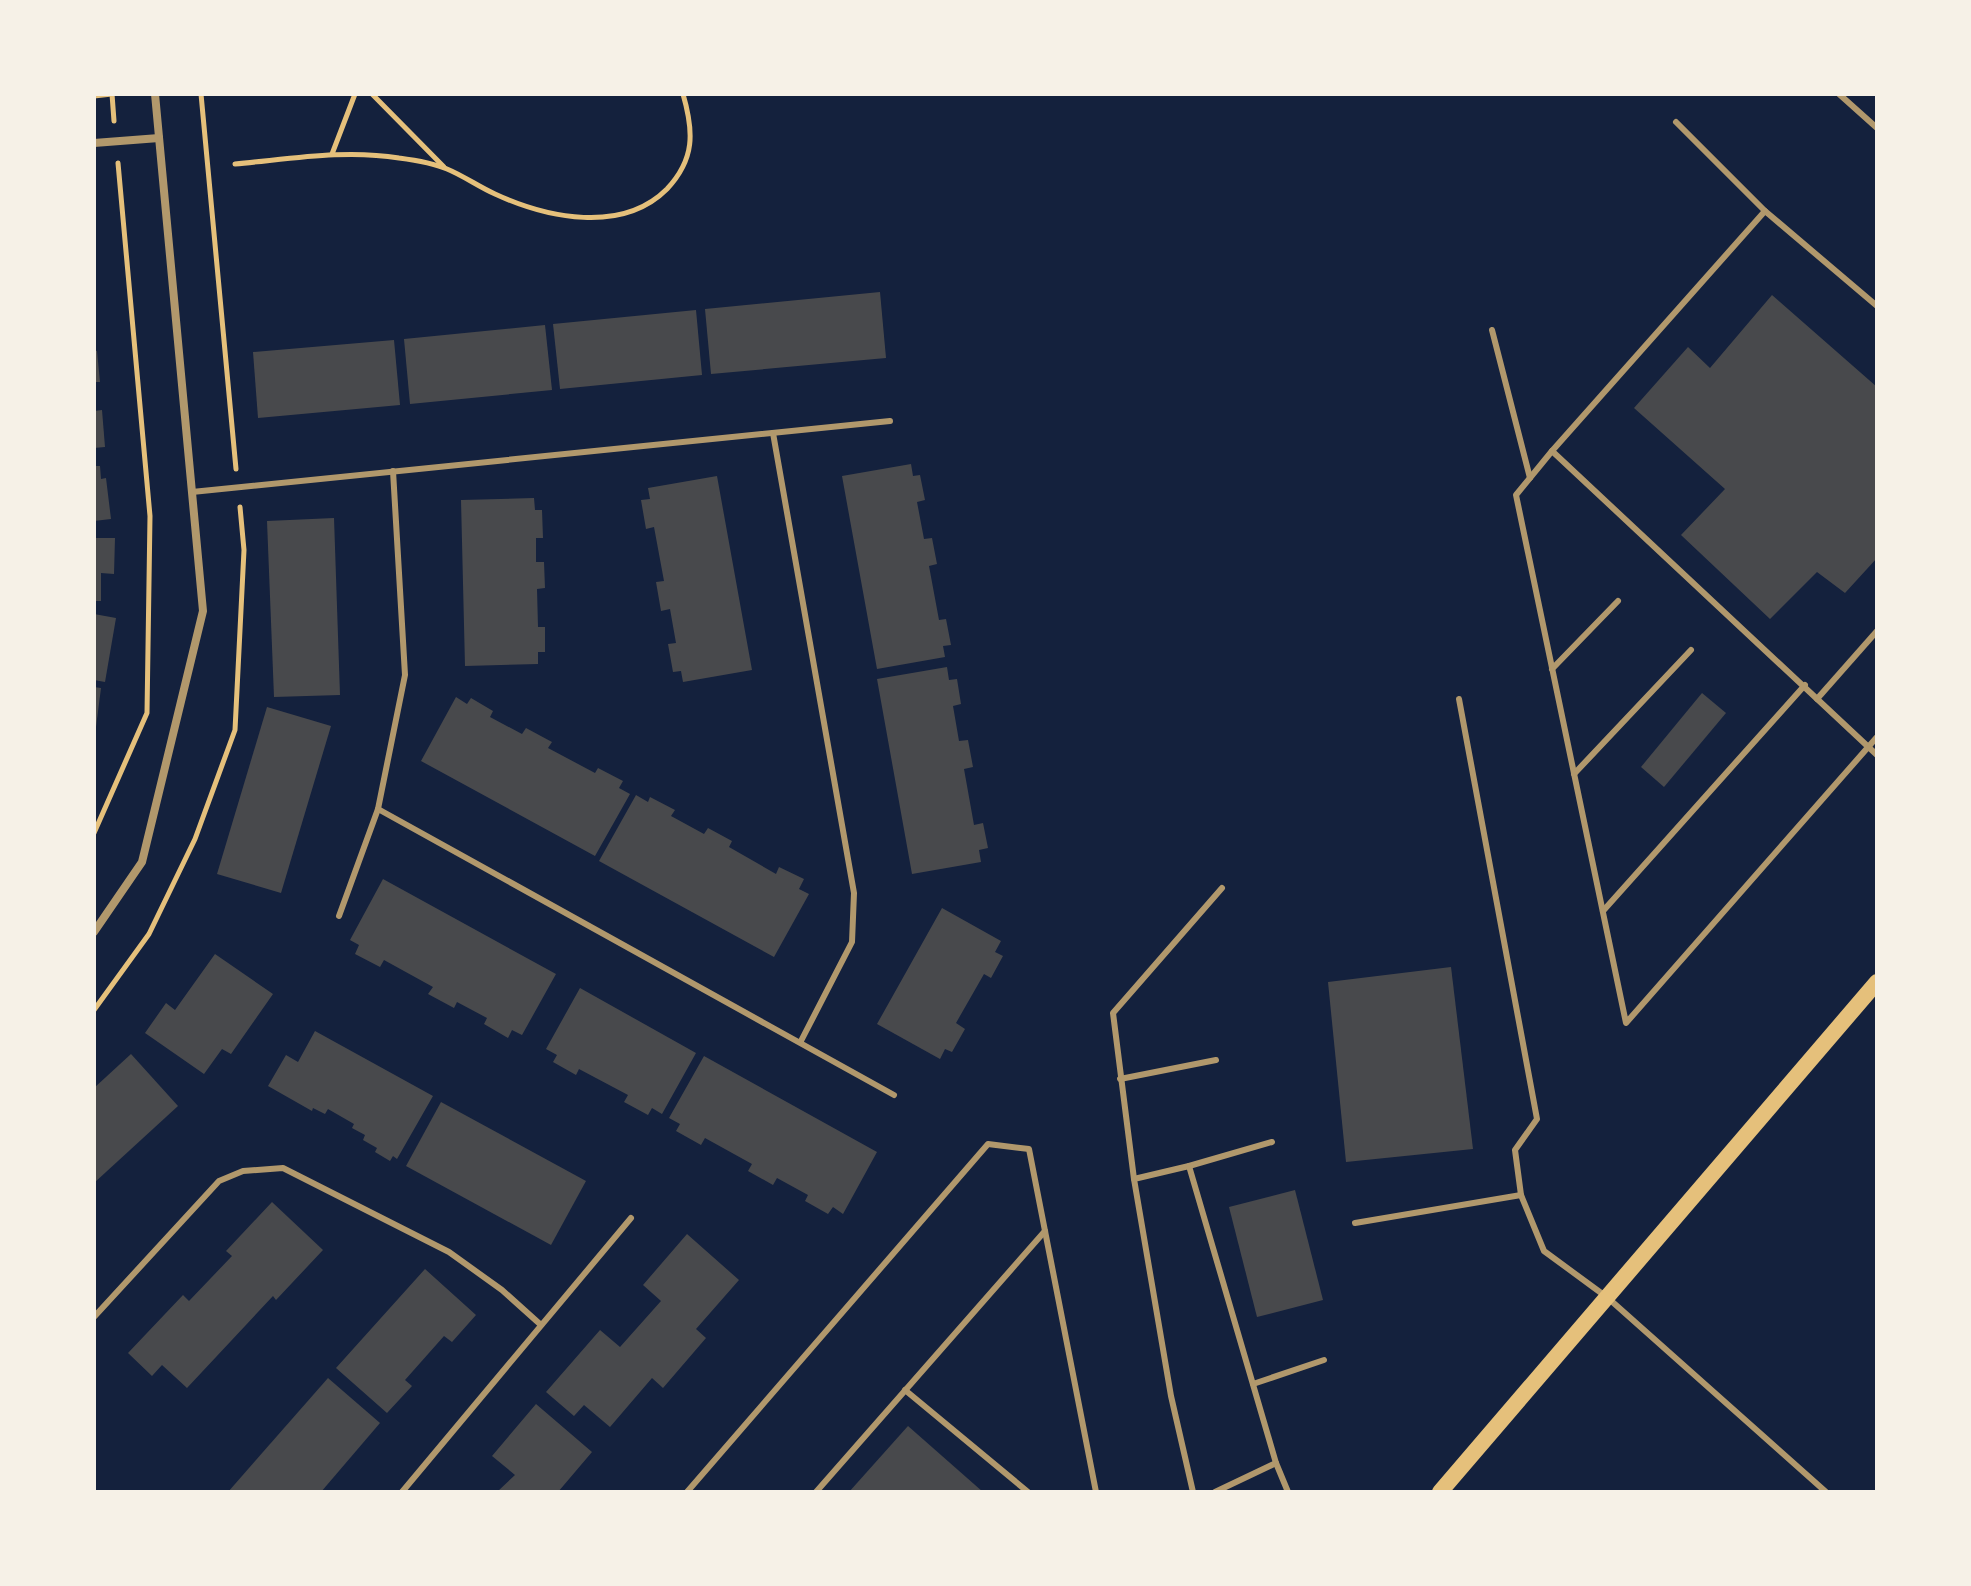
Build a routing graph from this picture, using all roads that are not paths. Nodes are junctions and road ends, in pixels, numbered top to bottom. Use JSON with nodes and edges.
{"nodes":[{"id":1,"x":155,"y":94,"type":"edge"},
{"id":2,"x":1839,"y":94,"type":"edge"},
{"id":3,"x":1676,"y":122,"type":"dead end"},
{"id":4,"x":1877,"y":128,"type":"edge"},
{"id":5,"x":159,"y":138,"type":"junction"},
{"id":6,"x":94,"y":143,"type":"edge"},
{"id":7,"x":1765,"y":211,"type":"junction"},
{"id":8,"x":1877,"y":306,"type":"edge"},
{"id":9,"x":1492,"y":330,"type":"dead end"},
{"id":10,"x":890,"y":421,"type":"dead end"},
{"id":11,"x":773,"y":433,"type":"junction"},
{"id":12,"x":1552,"y":451,"type":"junction"},
{"id":13,"x":393,"y":471,"type":"junction"},
{"id":14,"x":1530,"y":478,"type":"junction"},
{"id":15,"x":192,"y":492,"type":"junction"},
{"id":16,"x":1618,"y":601,"type":"dead end"},
{"id":17,"x":1877,"y":631,"type":"edge"},
{"id":18,"x":1691,"y":650,"type":"dead end"},
{"id":19,"x":1552,"y":669,"type":"junction"},
{"id":20,"x":1805,"y":685,"type":"junction"},
{"id":21,"x":1459,"y":699,"type":"dead end"},
{"id":22,"x":1817,"y":699,"type":"junction"},
{"id":23,"x":1877,"y":737,"type":"edge"},
{"id":24,"x":1868,"y":747,"type":"junction"},
{"id":25,"x":1877,"y":755,"type":"edge"},
{"id":26,"x":1574,"y":774,"type":"junction"},
{"id":27,"x":378,"y":809,"type":"junction"},
{"id":28,"x":1222,"y":888,"type":"dead end"},
{"id":29,"x":1603,"y":911,"type":"junction"},
{"id":30,"x":339,"y":916,"type":"dead end"},
{"id":31,"x":94,"y":932,"type":"edge"},
{"id":32,"x":1877,"y":982,"type":"edge"},
{"id":33,"x":801,"y":1041,"type":"junction"},
{"id":34,"x":1216,"y":1060,"type":"dead end"},
{"id":35,"x":1120,"y":1079,"type":"junction"},
{"id":36,"x":894,"y":1095,"type":"dead end"},
{"id":37,"x":1272,"y":1142,"type":"dead end"},
{"id":38,"x":1189,"y":1166,"type":"junction"},
{"id":39,"x":1134,"y":1179,"type":"junction"},
{"id":40,"x":1521,"y":1195,"type":"junction"},
{"id":41,"x":631,"y":1218,"type":"dead end"},
{"id":42,"x":1355,"y":1223,"type":"dead end"},
{"id":43,"x":1045,"y":1231,"type":"junction"},
{"id":44,"x":1608,"y":1298,"type":"junction"},
{"id":45,"x":94,"y":1317,"type":"edge"},
{"id":46,"x":541,"y":1325,"type":"junction"},
{"id":47,"x":1324,"y":1360,"type":"dead end"},
{"id":48,"x":1253,"y":1384,"type":"junction"},
{"id":49,"x":905,"y":1390,"type":"junction"},
{"id":50,"x":1276,"y":1463,"type":"junction"},
{"id":51,"x":402,"y":1492,"type":"edge"},
{"id":52,"x":687,"y":1492,"type":"edge"},
{"id":53,"x":816,"y":1492,"type":"edge"},
{"id":54,"x":1028,"y":1492,"type":"edge"},
{"id":55,"x":1096,"y":1492,"type":"edge"},
{"id":56,"x":1193,"y":1492,"type":"edge"},
{"id":57,"x":1215,"y":1492,"type":"edge"},
{"id":58,"x":1288,"y":1492,"type":"edge"},
{"id":59,"x":1440,"y":1492,"type":"edge"},
{"id":60,"x":1826,"y":1492,"type":"edge"}],
"edges":[{"from":1,"to":5,"type":"street"},
{"from":2,"to":4,"type":"lane"},
{"from":3,"to":7,"type":"lane"},
{"from":5,"to":6,"type":"street"},
{"from":5,"to":15,"type":"street"},
{"from":7,"to":8,"type":"lane"},
{"from":7,"to":12,"type":"lane"},
{"from":9,"to":14,"type":"lane"},
{"from":10,"to":11,"type":"lane"},
{"from":11,"to":13,"type":"lane"},
{"from":11,"to":33,"type":"lane"},
{"from":12,"to":14,"type":"lane"},
{"from":12,"to":20,"type":"lane"},
{"from":13,"to":15,"type":"lane"},
{"from":13,"to":27,"type":"lane"},
{"from":14,"to":19,"type":"lane"},
{"from":15,"to":31,"type":"street"},
{"from":16,"to":19,"type":"lane"},
{"from":17,"to":22,"type":"lane"},
{"from":18,"to":26,"type":"lane"},
{"from":19,"to":26,"type":"lane"},
{"from":20,"to":22,"type":"lane"},
{"from":20,"to":29,"type":"lane"},
{"from":21,"to":40,"type":"lane"},
{"from":22,"to":24,"type":"lane"},
{"from":23,"to":24,"type":"lane"},
{"from":24,"to":25,"type":"lane"},
{"from":24,"to":29,"type":"lane"},
{"from":26,"to":29,"type":"lane"},
{"from":27,"to":30,"type":"lane"},
{"from":27,"to":33,"type":"lane"},
{"from":28,"to":35,"type":"lane"},
{"from":32,"to":44,"type":"main road"},
{"from":33,"to":36,"type":"lane"},
{"from":34,"to":35,"type":"lane"},
{"from":35,"to":39,"type":"lane"},
{"from":37,"to":38,"type":"lane"},
{"from":38,"to":39,"type":"lane"},
{"from":38,"to":48,"type":"lane"},
{"from":39,"to":56,"type":"lane"},
{"from":40,"to":42,"type":"lane"},
{"from":40,"to":44,"type":"lane"},
{"from":41,"to":46,"type":"lane"},
{"from":43,"to":49,"type":"lane"},
{"from":43,"to":52,"type":"lane"},
{"from":43,"to":55,"type":"lane"},
{"from":44,"to":59,"type":"main road"},
{"from":44,"to":60,"type":"lane"},
{"from":45,"to":46,"type":"lane"},
{"from":46,"to":51,"type":"lane"},
{"from":47,"to":48,"type":"lane"},
{"from":48,"to":50,"type":"lane"},
{"from":49,"to":53,"type":"lane"},
{"from":49,"to":54,"type":"lane"},
{"from":50,"to":57,"type":"lane"},
{"from":50,"to":58,"type":"lane"}]}
